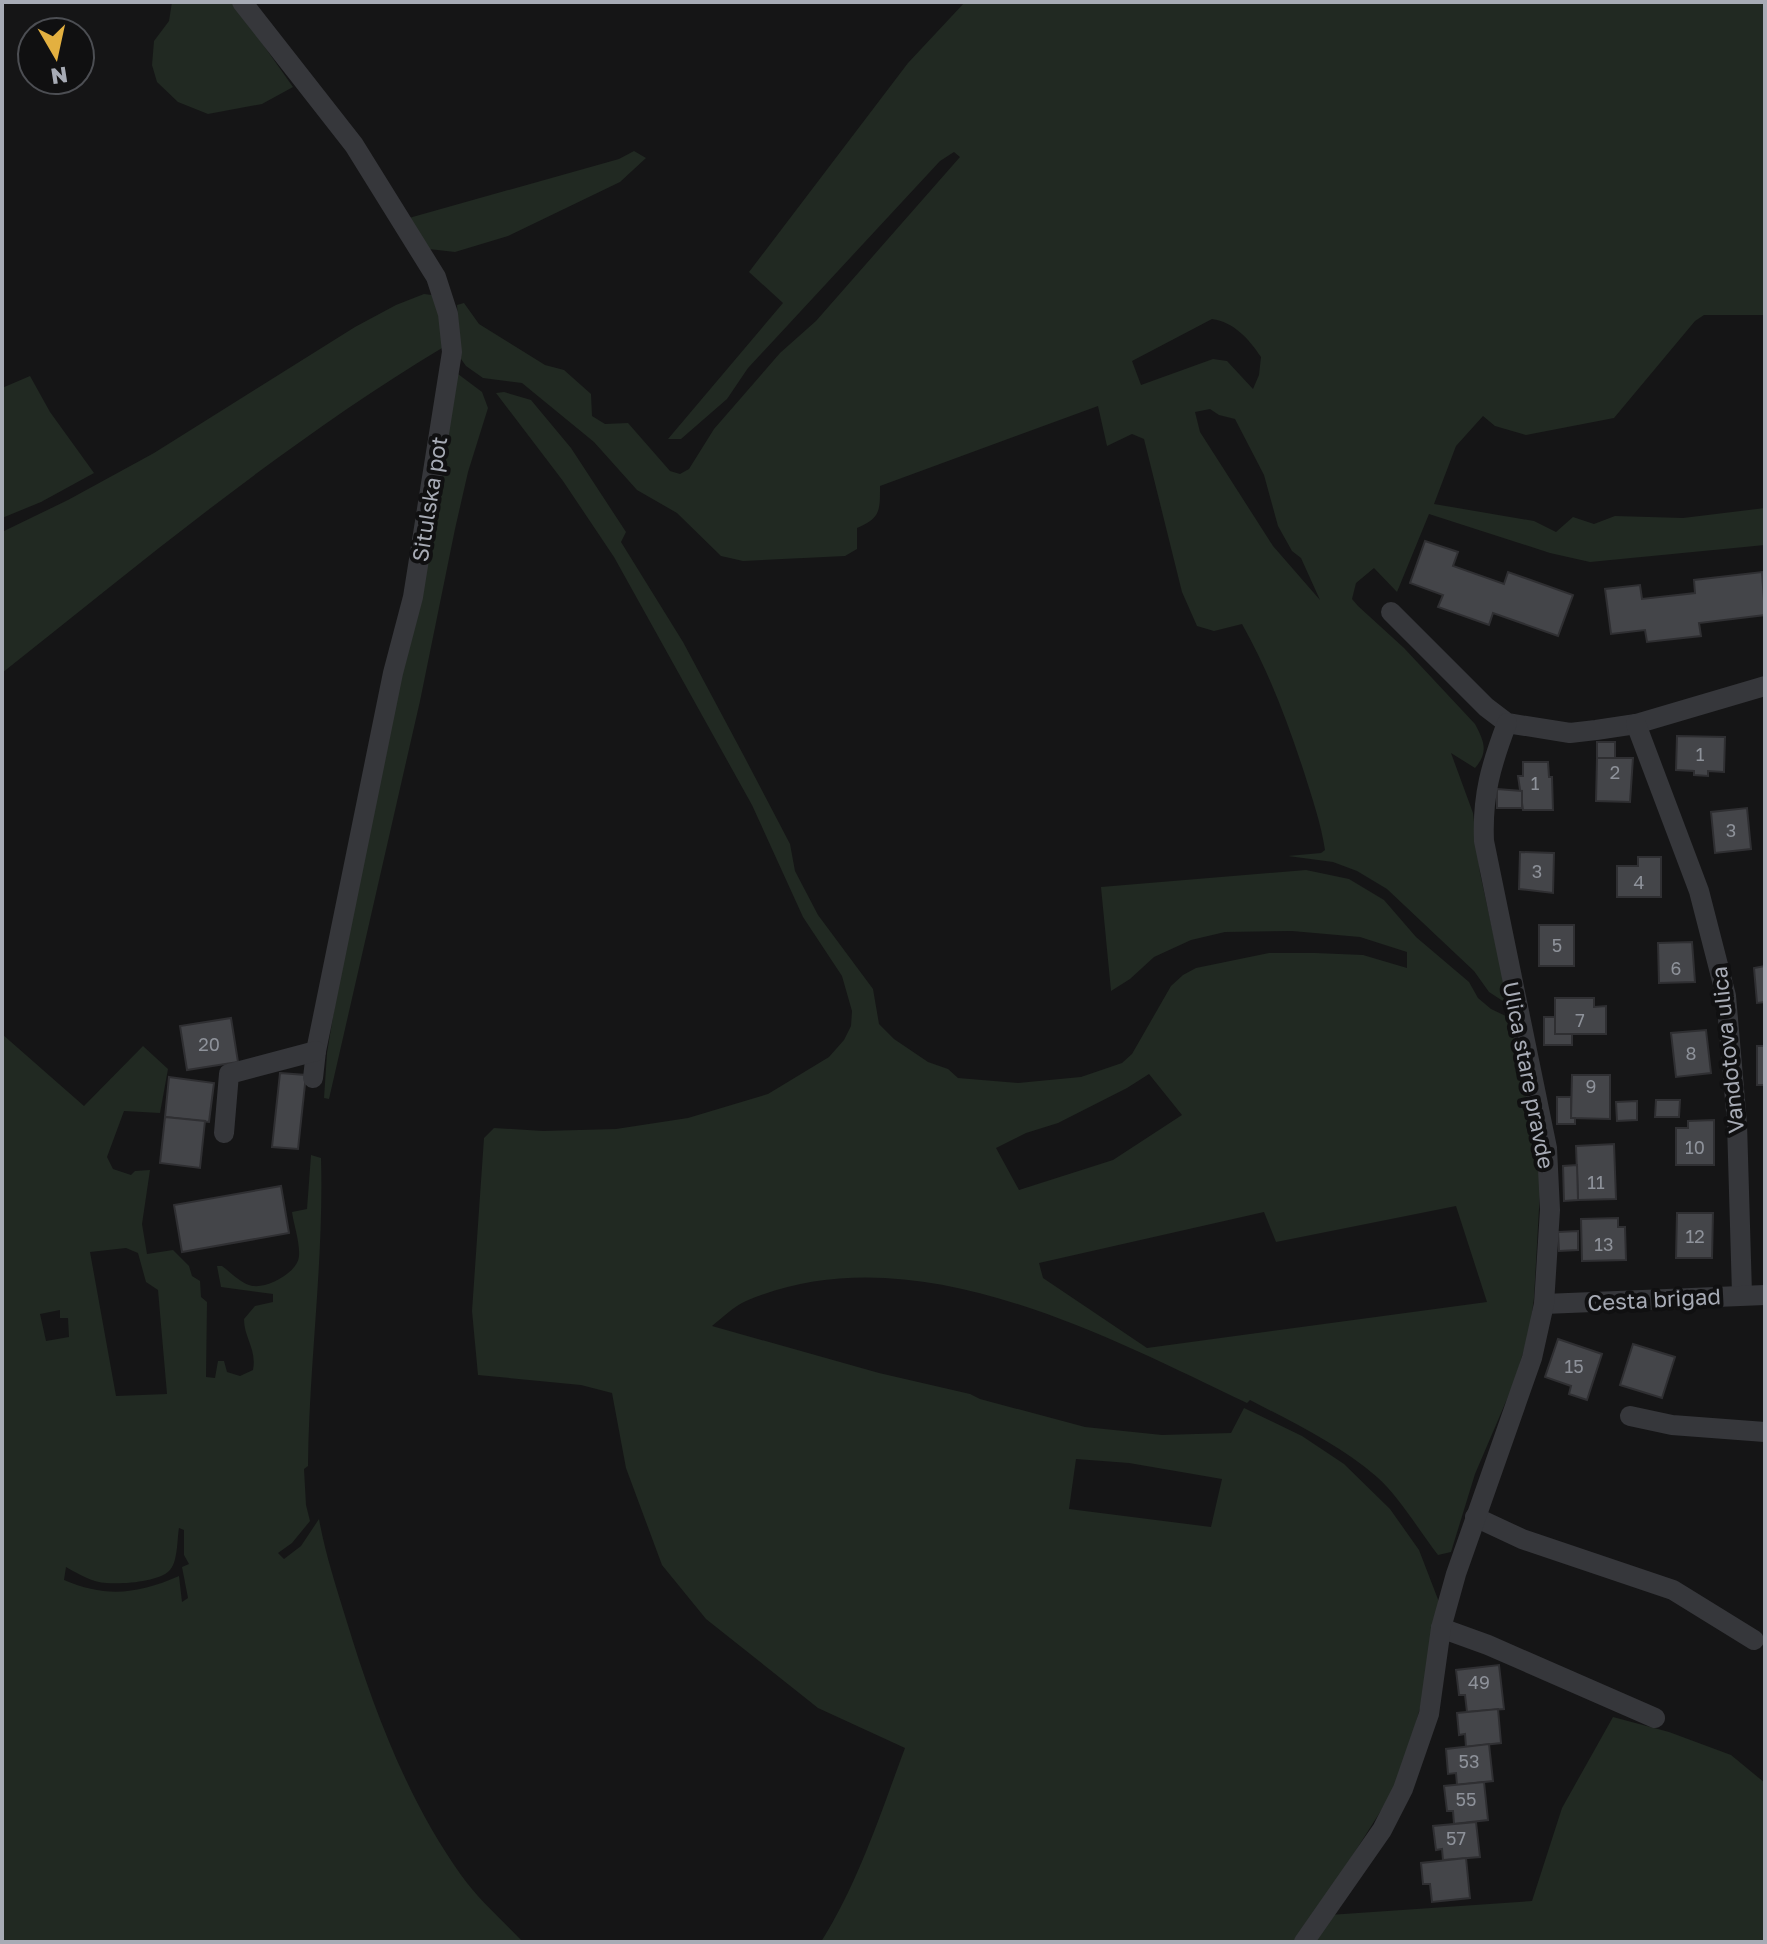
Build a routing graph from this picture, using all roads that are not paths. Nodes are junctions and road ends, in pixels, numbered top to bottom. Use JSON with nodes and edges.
{"nodes":[{"id":1,"x":242,"y":2,"type":"edge"},
{"id":2,"x":1391,"y":612,"type":"dead end"},
{"id":3,"x":1765,"y":686,"type":"edge"},
{"id":4,"x":1507,"y":723,"type":"junction"},
{"id":5,"x":1636,"y":724,"type":"junction"},
{"id":6,"x":316,"y":1051,"type":"junction"},
{"id":7,"x":313,"y":1078,"type":"dead end"},
{"id":8,"x":224,"y":1133,"type":"dead end"},
{"id":9,"x":1742,"y":1294,"type":"junction"},
{"id":10,"x":1765,"y":1295,"type":"edge"},
{"id":11,"x":1544,"y":1304,"type":"junction"},
{"id":12,"x":1630,"y":1416,"type":"dead end"},
{"id":13,"x":1765,"y":1432,"type":"edge"},
{"id":14,"x":1475,"y":1517,"type":"junction"},
{"id":15,"x":1441,"y":1628,"type":"junction"},
{"id":16,"x":1754,"y":1640,"type":"dead end"},
{"id":17,"x":1655,"y":1718,"type":"dead end"},
{"id":18,"x":1304,"y":1942,"type":"edge"}],
"edges":[{"from":1,"to":6,"type":"street","name":"Situlska pot"},
{"from":2,"to":4,"type":"street"},
{"from":3,"to":5,"type":"street"},
{"from":4,"to":5,"type":"street"},
{"from":4,"to":11,"type":"street","name":"Ulica stare pravde"},
{"from":5,"to":9,"type":"street","name":"Vandotova ulica"},
{"from":6,"to":7,"type":"street","name":"Situlska pot"},
{"from":6,"to":8,"type":"street"},
{"from":9,"to":10,"type":"street","name":"Cesta brigad"},
{"from":9,"to":11,"type":"street","name":"Cesta brigad"},
{"from":11,"to":14,"type":"street","name":"Ulica stare pravde"},
{"from":12,"to":13,"type":"street"},
{"from":14,"to":15,"type":"street","name":"Ulica stare pravde"},
{"from":14,"to":16,"type":"street"},
{"from":15,"to":17,"type":"street"},
{"from":15,"to":18,"type":"street","name":"Ulica stare pravde"}]}
